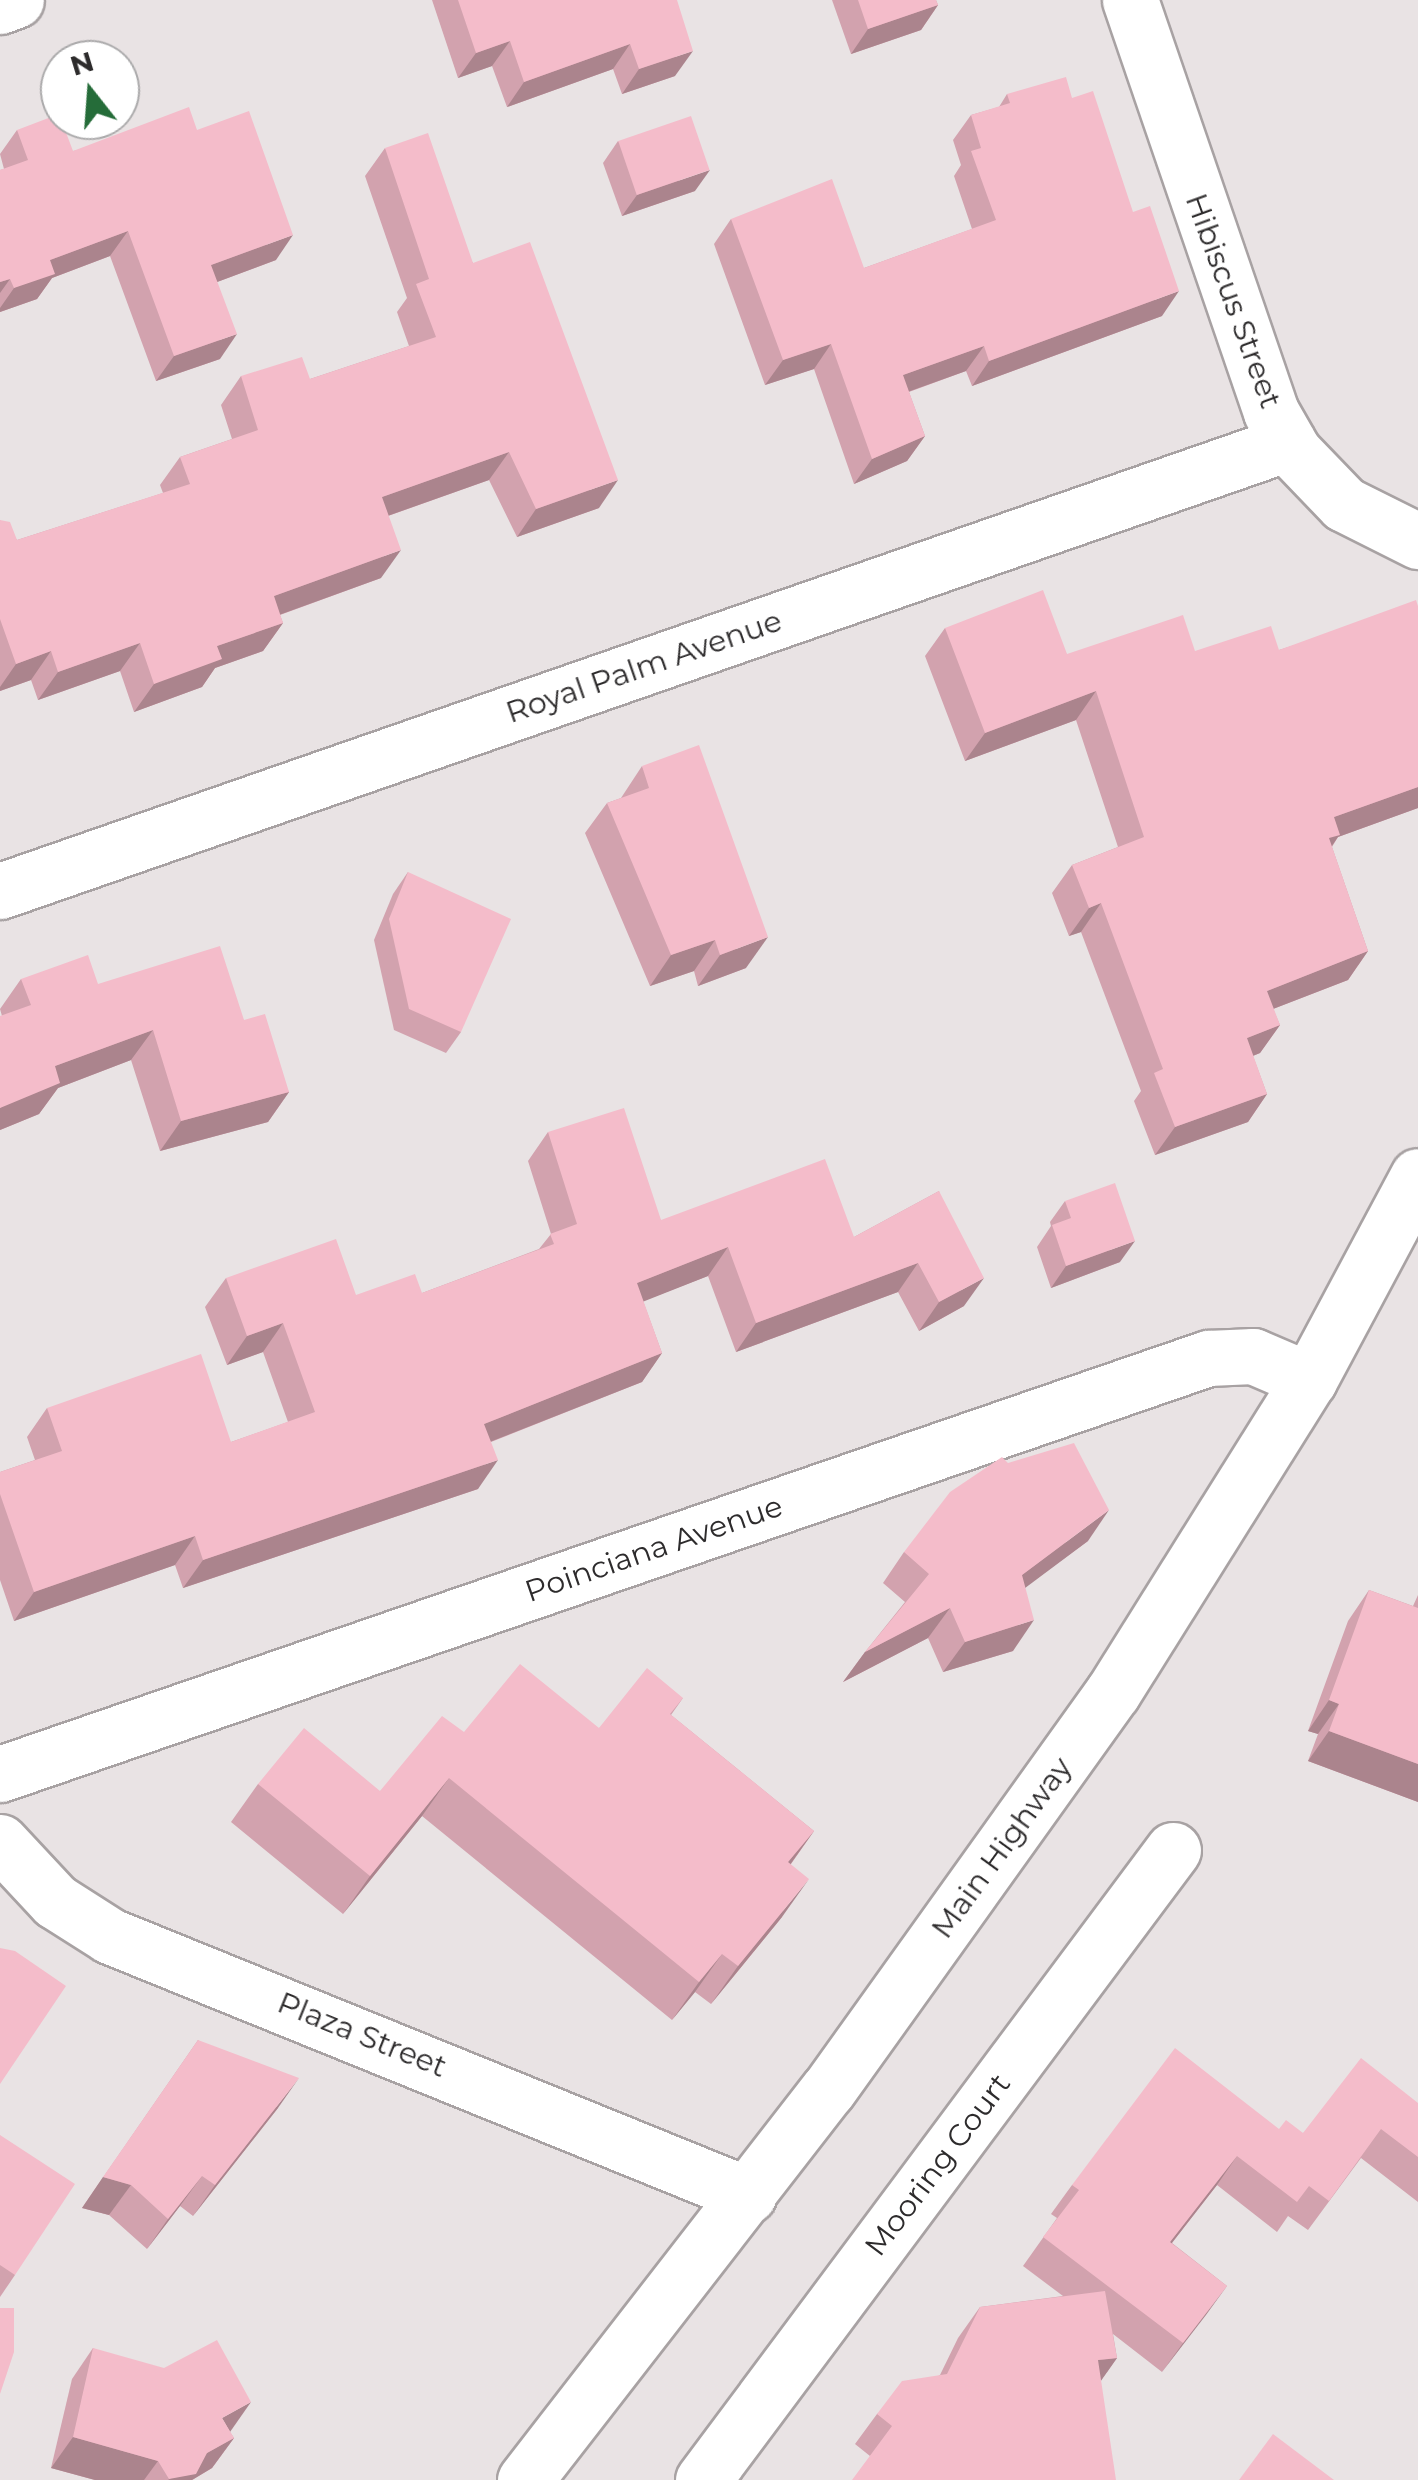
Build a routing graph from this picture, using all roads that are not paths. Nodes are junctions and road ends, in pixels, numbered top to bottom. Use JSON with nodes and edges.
{"nodes":[{"id":1,"x":16,"y":0,"type":"edge"},
{"id":2,"x":1130,"y":0,"type":"edge"},
{"id":3,"x":0,"y":6,"type":"edge"},
{"id":4,"x":1288,"y":443,"type":"junction"},
{"id":5,"x":1418,"y":541,"type":"edge"},
{"id":6,"x":0,"y":890,"type":"edge"},
{"id":7,"x":1414,"y":1195,"type":"edge"},
{"id":8,"x":1309,"y":1380,"type":"junction"},
{"id":9,"x":0,"y":1774,"type":"edge"},
{"id":10,"x":0,"y":1842,"type":"edge"},
{"id":11,"x":1173,"y":1850,"type":"dead end"},
{"id":12,"x":748,"y":2195,"type":"junction"},
{"id":13,"x":525,"y":2480,"type":"edge"},
{"id":14,"x":702,"y":2480,"type":"edge"}],
"edges":[{"from":1,"to":3,"type":"street"},
{"from":2,"to":4,"type":"street","name":"Hibiscus Street"},
{"from":4,"to":5,"type":"street","name":"Hibiscus Street"},
{"from":4,"to":6,"type":"street","name":"Royal Palm Avenue"},
{"from":7,"to":8,"type":"street","name":"Main Highway"},
{"from":8,"to":9,"type":"street","name":"Poinciana Avenue"},
{"from":8,"to":12,"type":"street","name":"Main Highway"},
{"from":10,"to":12,"type":"street","name":"Plaza Street"},
{"from":11,"to":14,"type":"street","name":"Mooring Court"},
{"from":12,"to":13,"type":"street","name":"Main Highway"}]}
